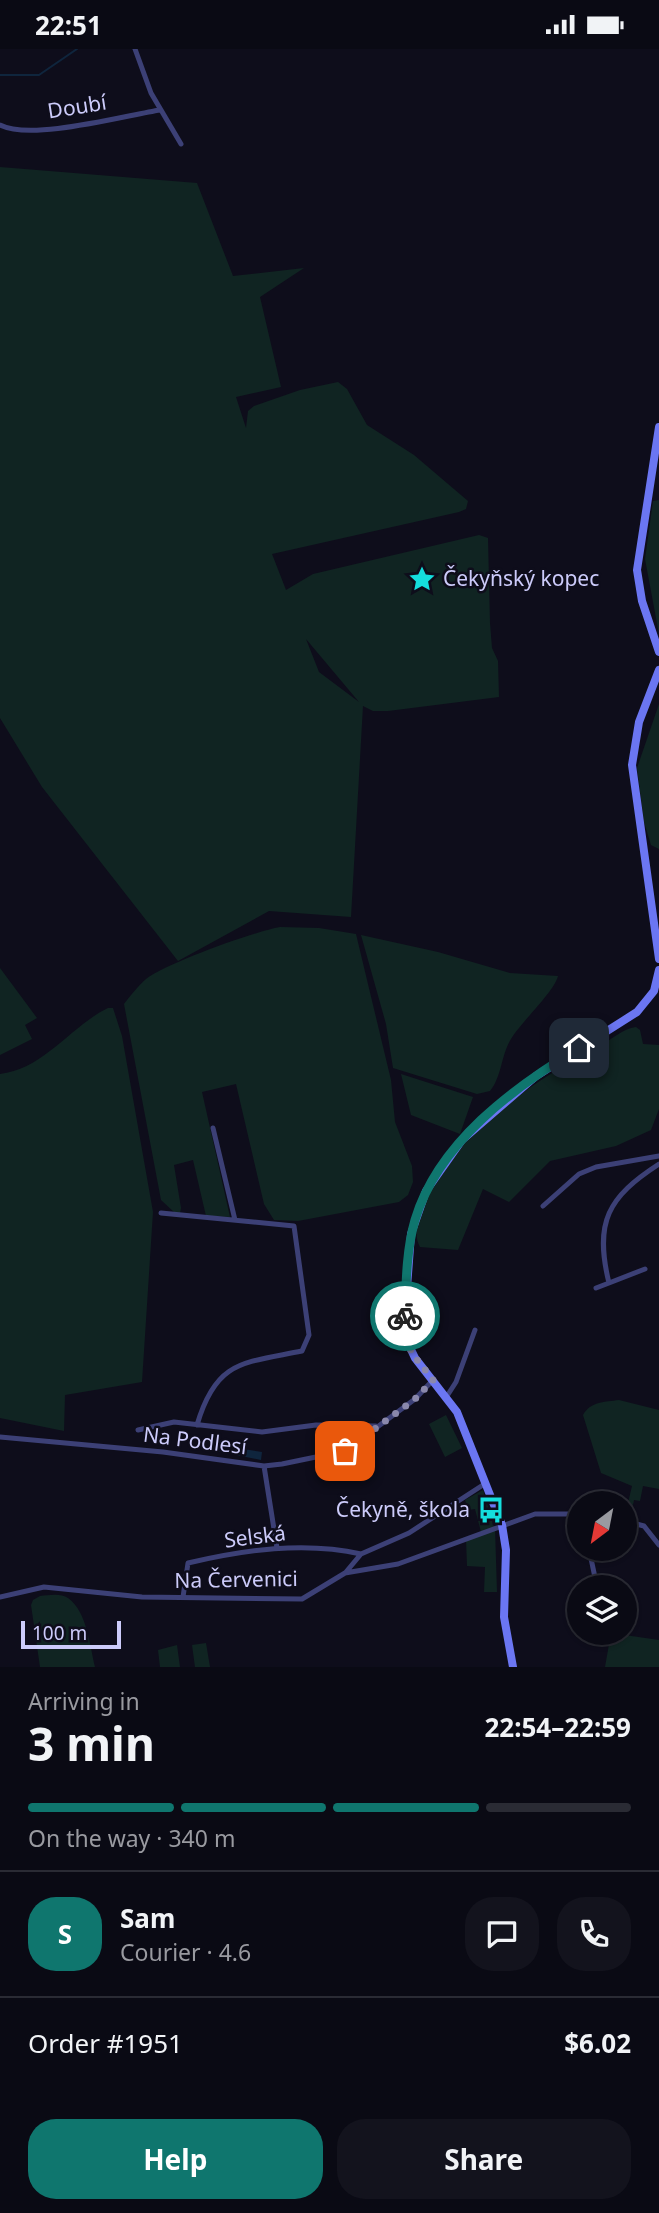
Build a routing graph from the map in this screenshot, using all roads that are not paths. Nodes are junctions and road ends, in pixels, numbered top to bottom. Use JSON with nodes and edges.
{"nodes":[{"id":1,"x":135,"y":49,"type":"edge"},
{"id":2,"x":160,"y":110,"type":"junction"},
{"id":3,"x":0,"y":125,"type":"edge"},
{"id":4,"x":181,"y":144,"type":"dead end"},
{"id":5,"x":659,"y":428,"type":"edge"},
{"id":6,"x":659,"y":652,"type":"edge"},
{"id":7,"x":659,"y":670,"type":"edge"},
{"id":8,"x":659,"y":960,"type":"edge"},
{"id":9,"x":659,"y":970,"type":"edge"},
{"id":10,"x":213,"y":1128,"type":"dead end"},
{"id":11,"x":659,"y":1156,"type":"edge"},
{"id":12,"x":659,"y":1164,"type":"edge"},
{"id":13,"x":543,"y":1206,"type":"dead end"},
{"id":14,"x":161,"y":1213,"type":"dead end"},
{"id":15,"x":234,"y":1220,"type":"junction"},
{"id":16,"x":645,"y":1269,"type":"dead end"},
{"id":17,"x":609,"y":1283,"type":"junction"},
{"id":18,"x":596,"y":1288,"type":"dead end"},
{"id":19,"x":475,"y":1330,"type":"dead end"},
{"id":20,"x":433,"y":1380,"type":"junction"},
{"id":21,"x":447,"y":1396,"type":"junction"},
{"id":22,"x":197,"y":1425,"type":"junction"},
{"id":23,"x":376,"y":1426,"type":"junction"},
{"id":24,"x":138,"y":1430,"type":"dead end"},
{"id":25,"x":0,"y":1437,"type":"edge"},
{"id":26,"x":264,"y":1466,"type":"junction"},
{"id":27,"x":486,"y":1483,"type":"junction"},
{"id":28,"x":567,"y":1515,"type":"edge"},
{"id":29,"x":637,"y":1524,"type":"edge"},
{"id":30,"x":502,"y":1525,"type":"junction"},
{"id":31,"x":659,"y":1545,"type":"edge"},
{"id":32,"x":277,"y":1548,"type":"junction"},
{"id":33,"x":360,"y":1553,"type":"junction"},
{"id":34,"x":345,"y":1573,"type":"junction"},
{"id":35,"x":0,"y":1597,"type":"edge"},
{"id":36,"x":183,"y":1597,"type":"junction"},
{"id":37,"x":511,"y":1666,"type":"edge"}],
"edges":[{"from":1,"to":2,"type":"street"},
{"from":2,"to":3,"type":"street","name":"Doubí"},
{"from":2,"to":4,"type":"street"},
{"from":5,"to":6,"type":"main road"},
{"from":7,"to":8,"type":"main road"},
{"from":9,"to":20,"type":"main road"},
{"from":10,"to":15,"type":"street"},
{"from":11,"to":13,"type":"street"},
{"from":12,"to":17,"type":"street"},
{"from":14,"to":15,"type":"street"},
{"from":15,"to":22,"type":"street"},
{"from":16,"to":17,"type":"street"},
{"from":17,"to":18,"type":"street"},
{"from":19,"to":21,"type":"street"},
{"from":20,"to":21,"type":"main road"},
{"from":20,"to":23,"type":"street","name":"Na Podlesí"},
{"from":21,"to":27,"type":"main road"},
{"from":22,"to":23,"type":"street"},
{"from":22,"to":24,"type":"street"},
{"from":23,"to":26,"type":"street","name":"Na Podlesí"},
{"from":25,"to":26,"type":"street","name":"Na Podlesí"},
{"from":26,"to":32,"type":"street"},
{"from":27,"to":30,"type":"main road"},
{"from":27,"to":33,"type":"street"},
{"from":28,"to":30,"type":"street","name":"Na Červenici"},
{"from":29,"to":31,"type":"street"},
{"from":30,"to":34,"type":"street","name":"Na Červenici"},
{"from":30,"to":37,"type":"main road"},
{"from":32,"to":33,"type":"street","name":"Selská"},
{"from":32,"to":36,"type":"street","name":"Selská"},
{"from":33,"to":34,"type":"street"},
{"from":34,"to":36,"type":"street","name":"Na Červenici"},
{"from":35,"to":36,"type":"street","name":"Na Červenici"}]}
